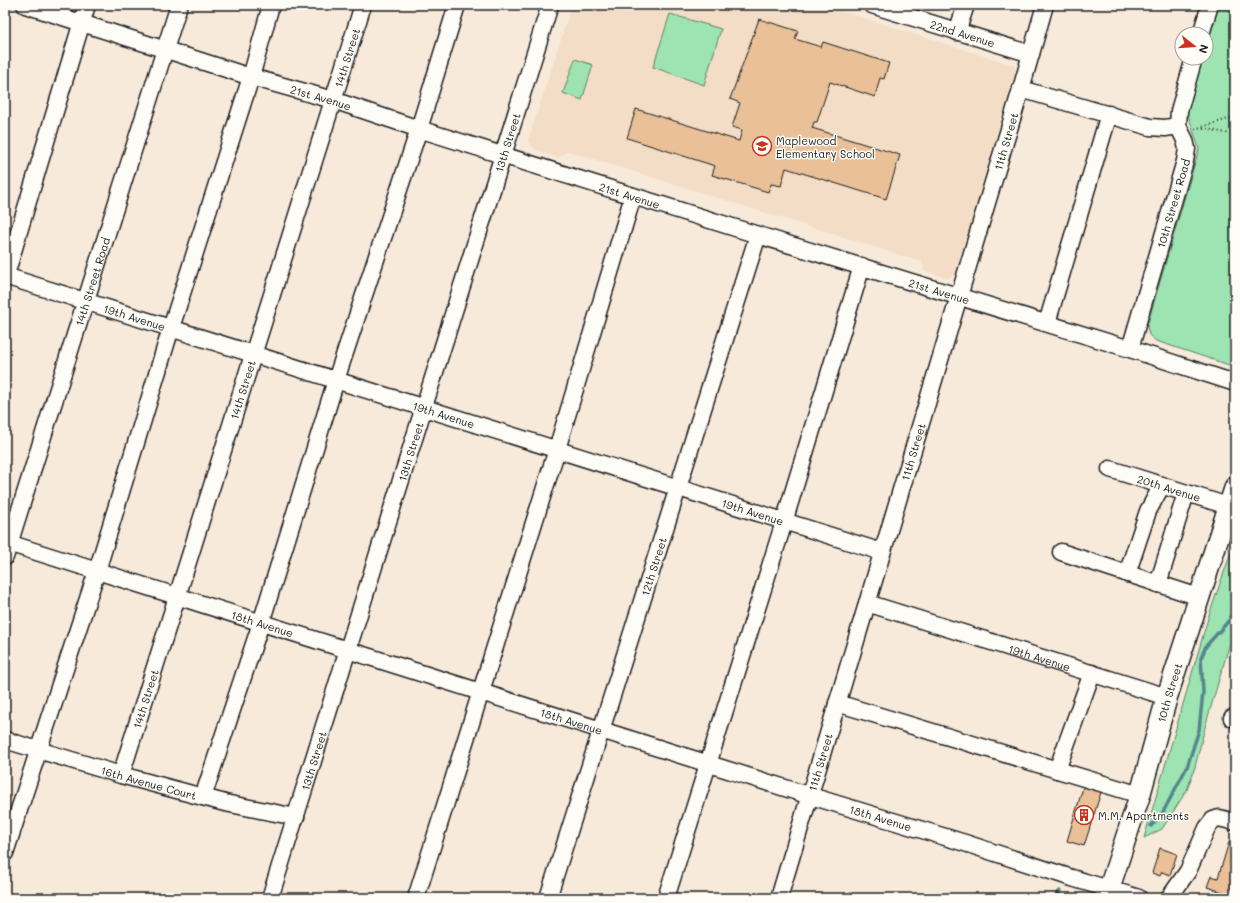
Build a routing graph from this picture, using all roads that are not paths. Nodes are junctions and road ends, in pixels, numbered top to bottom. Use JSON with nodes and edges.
{"nodes":[{"id":1,"x":25,"y":5,"type":"edge"},
{"id":2,"x":88,"y":5,"type":"edge"},
{"id":3,"x":179,"y":5,"type":"edge"},
{"id":4,"x":271,"y":5,"type":"edge"},
{"id":5,"x":363,"y":5,"type":"edge"},
{"id":6,"x":457,"y":5,"type":"edge"},
{"id":7,"x":550,"y":5,"type":"edge"},
{"id":8,"x":966,"y":5,"type":"edge"},
{"id":9,"x":1045,"y":5,"type":"edge"},
{"id":10,"x":1210,"y":5,"type":"edge"},
{"id":11,"x":881,"y":6,"type":"edge"},
{"id":12,"x":83,"y":23,"type":"junction"},
{"id":13,"x":1203,"y":26,"type":"edge"},
{"id":14,"x":957,"y":32,"type":"junction"},
{"id":15,"x":165,"y":49,"type":"junction"},
{"id":16,"x":1031,"y":54,"type":"junction"},
{"id":17,"x":1192,"y":66,"type":"edge"},
{"id":18,"x":251,"y":76,"type":"junction"},
{"id":19,"x":1021,"y":89,"type":"junction"},
{"id":20,"x":333,"y":100,"type":"junction"},
{"id":21,"x":1109,"y":114,"type":"junction"},
{"id":22,"x":1185,"y":128,"type":"junction"},
{"id":23,"x":418,"y":129,"type":"junction"},
{"id":24,"x":503,"y":155,"type":"junction"},
{"id":25,"x":633,"y":196,"type":"junction"},
{"id":26,"x":758,"y":235,"type":"junction"},
{"id":27,"x":862,"y":266,"type":"junction"},
{"id":28,"x":5,"y":277,"type":"edge"},
{"id":29,"x":959,"y":296,"type":"junction"},
{"id":30,"x":86,"y":302,"type":"junction"},
{"id":31,"x":1047,"y":324,"type":"junction"},
{"id":32,"x":171,"y":328,"type":"junction"},
{"id":33,"x":1130,"y":349,"type":"junction"},
{"id":34,"x":252,"y":354,"type":"junction"},
{"id":35,"x":336,"y":380,"type":"junction"},
{"id":36,"x":1235,"y":383,"type":"edge"},
{"id":37,"x":424,"y":408,"type":"junction"},
{"id":38,"x":557,"y":450,"type":"junction"},
{"id":39,"x":1110,"y":469,"type":"dead end"},
{"id":40,"x":1162,"y":485,"type":"junction"},
{"id":41,"x":1235,"y":487,"type":"edge"},
{"id":42,"x":678,"y":488,"type":"junction"},
{"id":43,"x":1186,"y":493,"type":"junction"},
{"id":44,"x":1228,"y":506,"type":"junction"},
{"id":45,"x":784,"y":522,"type":"junction"},
{"id":46,"x":6,"y":548,"type":"edge"},
{"id":47,"x":882,"y":552,"type":"junction"},
{"id":48,"x":1061,"y":552,"type":"dead end"},
{"id":49,"x":97,"y":571,"type":"junction"},
{"id":50,"x":1127,"y":574,"type":"junction"},
{"id":51,"x":1158,"y":584,"type":"junction"},
{"id":52,"x":176,"y":596,"type":"junction"},
{"id":53,"x":1199,"y":597,"type":"junction"},
{"id":54,"x":867,"y":603,"type":"junction"},
{"id":55,"x":261,"y":623,"type":"junction"},
{"id":56,"x":348,"y":651,"type":"junction"},
{"id":57,"x":1092,"y":673,"type":"junction"},
{"id":58,"x":481,"y":692,"type":"junction"},
{"id":59,"x":1167,"y":697,"type":"junction"},
{"id":60,"x":837,"y":703,"type":"junction"},
{"id":61,"x":601,"y":730,"type":"junction"},
{"id":62,"x":5,"y":740,"type":"edge"},
{"id":63,"x":38,"y":750,"type":"junction"},
{"id":64,"x":709,"y":764,"type":"junction"},
{"id":65,"x":1057,"y":770,"type":"junction"},
{"id":66,"x":121,"y":775,"type":"junction"},
{"id":67,"x":1140,"y":795,"type":"junction"},
{"id":68,"x":809,"y":796,"type":"junction"},
{"id":69,"x":203,"y":797,"type":"junction"},
{"id":70,"x":296,"y":817,"type":"junction"},
{"id":71,"x":1235,"y":822,"type":"edge"},
{"id":72,"x":5,"y":854,"type":"edge"},
{"id":73,"x":1107,"y":894,"type":"edge"},
{"id":74,"x":270,"y":898,"type":"edge"},
{"id":75,"x":416,"y":898,"type":"edge"},
{"id":76,"x":548,"y":898,"type":"edge"},
{"id":77,"x":666,"y":898,"type":"edge"},
{"id":78,"x":779,"y":898,"type":"edge"},
{"id":79,"x":1139,"y":898,"type":"edge"},
{"id":80,"x":1169,"y":898,"type":"edge"}],
"edges":[{"from":1,"to":12,"type":"street","name":"21st Avenue"},
{"from":2,"to":12,"type":"street"},
{"from":3,"to":15,"type":"street","name":"14th Street Road"},
{"from":4,"to":18,"type":"street"},
{"from":5,"to":20,"type":"street","name":"14th Street"},
{"from":6,"to":23,"type":"street"},
{"from":7,"to":24,"type":"street","name":"13th Street"},
{"from":8,"to":14,"type":"street"},
{"from":9,"to":16,"type":"street","name":"11th Street"},
{"from":10,"to":13,"type":"street"},
{"from":11,"to":14,"type":"street","name":"22nd Avenue"},
{"from":12,"to":15,"type":"street","name":"21st Avenue"},
{"from":12,"to":28,"type":"street"},
{"from":14,"to":16,"type":"street","name":"22nd Avenue"},
{"from":15,"to":18,"type":"street","name":"21st Avenue"},
{"from":15,"to":30,"type":"street","name":"14th Street Road"},
{"from":16,"to":19,"type":"street","name":"11th Street"},
{"from":17,"to":22,"type":"street"},
{"from":18,"to":20,"type":"street","name":"21st Avenue"},
{"from":18,"to":32,"type":"street"},
{"from":19,"to":21,"type":"street"},
{"from":19,"to":29,"type":"street","name":"11th Street"},
{"from":20,"to":23,"type":"street","name":"21st Avenue"},
{"from":20,"to":34,"type":"street","name":"14th Street"},
{"from":21,"to":22,"type":"street"},
{"from":21,"to":31,"type":"street"},
{"from":22,"to":33,"type":"street","name":"10th Street Road"},
{"from":23,"to":24,"type":"street","name":"21st Avenue"},
{"from":23,"to":35,"type":"street"},
{"from":24,"to":25,"type":"street","name":"21st Avenue"},
{"from":24,"to":37,"type":"street","name":"13th Street"},
{"from":25,"to":26,"type":"street","name":"21st Avenue"},
{"from":25,"to":38,"type":"street"},
{"from":26,"to":27,"type":"street","name":"21st Avenue"},
{"from":26,"to":42,"type":"street","name":"12th Street"},
{"from":27,"to":29,"type":"street","name":"21st Avenue"},
{"from":27,"to":45,"type":"street"},
{"from":28,"to":30,"type":"street","name":"19th Avenue"},
{"from":29,"to":31,"type":"street","name":"21st Avenue"},
{"from":29,"to":47,"type":"street","name":"11th Street"},
{"from":30,"to":32,"type":"street","name":"19th Avenue"},
{"from":30,"to":46,"type":"street","name":"14th Street Road"},
{"from":31,"to":33,"type":"street","name":"21st Avenue"},
{"from":32,"to":34,"type":"street","name":"19th Avenue"},
{"from":32,"to":49,"type":"street"},
{"from":33,"to":36,"type":"street","name":"21st Avenue"},
{"from":34,"to":35,"type":"street","name":"19th Avenue"},
{"from":34,"to":52,"type":"street","name":"14th Street"},
{"from":35,"to":37,"type":"street","name":"19th Avenue"},
{"from":35,"to":55,"type":"street"},
{"from":37,"to":38,"type":"street","name":"19th Avenue"},
{"from":37,"to":56,"type":"street","name":"13th Street"},
{"from":38,"to":42,"type":"street","name":"19th Avenue"},
{"from":38,"to":58,"type":"street"},
{"from":39,"to":40,"type":"street","name":"20th Avenue"},
{"from":40,"to":43,"type":"street","name":"20th Avenue"},
{"from":40,"to":50,"type":"street"},
{"from":41,"to":44,"type":"main road","name":"10th Street"},
{"from":42,"to":45,"type":"street","name":"19th Avenue"},
{"from":42,"to":61,"type":"street","name":"12th Street"},
{"from":43,"to":44,"type":"street","name":"20th Avenue"},
{"from":43,"to":51,"type":"street"},
{"from":44,"to":53,"type":"main road","name":"10th Street"},
{"from":45,"to":47,"type":"street","name":"19th Avenue"},
{"from":45,"to":64,"type":"street"},
{"from":46,"to":49,"type":"street","name":"18th Avenue"},
{"from":47,"to":54,"type":"street","name":"11th Street"},
{"from":48,"to":50,"type":"street"},
{"from":49,"to":52,"type":"street","name":"18th Avenue"},
{"from":49,"to":63,"type":"street"},
{"from":50,"to":51,"type":"street"},
{"from":51,"to":53,"type":"street"},
{"from":52,"to":55,"type":"street","name":"18th Avenue"},
{"from":52,"to":66,"type":"street","name":"14th Street"},
{"from":53,"to":59,"type":"main road","name":"10th Street"},
{"from":54,"to":57,"type":"street","name":"19th Avenue"},
{"from":54,"to":60,"type":"street","name":"11th Street"},
{"from":55,"to":56,"type":"street","name":"18th Avenue"},
{"from":55,"to":69,"type":"street"},
{"from":56,"to":58,"type":"street","name":"18th Avenue"},
{"from":56,"to":70,"type":"street","name":"13th Street"},
{"from":57,"to":59,"type":"street","name":"19th Avenue"},
{"from":57,"to":65,"type":"street"},
{"from":58,"to":61,"type":"street","name":"18th Avenue"},
{"from":58,"to":75,"type":"street"},
{"from":59,"to":67,"type":"main road","name":"10th Street"},
{"from":60,"to":65,"type":"street"},
{"from":60,"to":68,"type":"street","name":"11th Street"},
{"from":61,"to":64,"type":"street","name":"18th Avenue"},
{"from":61,"to":76,"type":"street","name":"12th Street"},
{"from":62,"to":63,"type":"street","name":"16th Avenue Court"},
{"from":63,"to":66,"type":"street","name":"16th Avenue Court"},
{"from":63,"to":72,"type":"street"},
{"from":64,"to":68,"type":"street","name":"18th Avenue"},
{"from":64,"to":77,"type":"street"},
{"from":65,"to":67,"type":"street"},
{"from":66,"to":69,"type":"street","name":"16th Avenue Court"},
{"from":67,"to":73,"type":"main road","name":"10th Street"},
{"from":68,"to":73,"type":"street","name":"18th Avenue"},
{"from":68,"to":78,"type":"street","name":"11th Street"},
{"from":69,"to":70,"type":"street","name":"16th Avenue Court"},
{"from":70,"to":74,"type":"street","name":"13th Street"},
{"from":71,"to":80,"type":"street"},
{"from":73,"to":79,"type":"street","name":"18th Avenue"}]}
